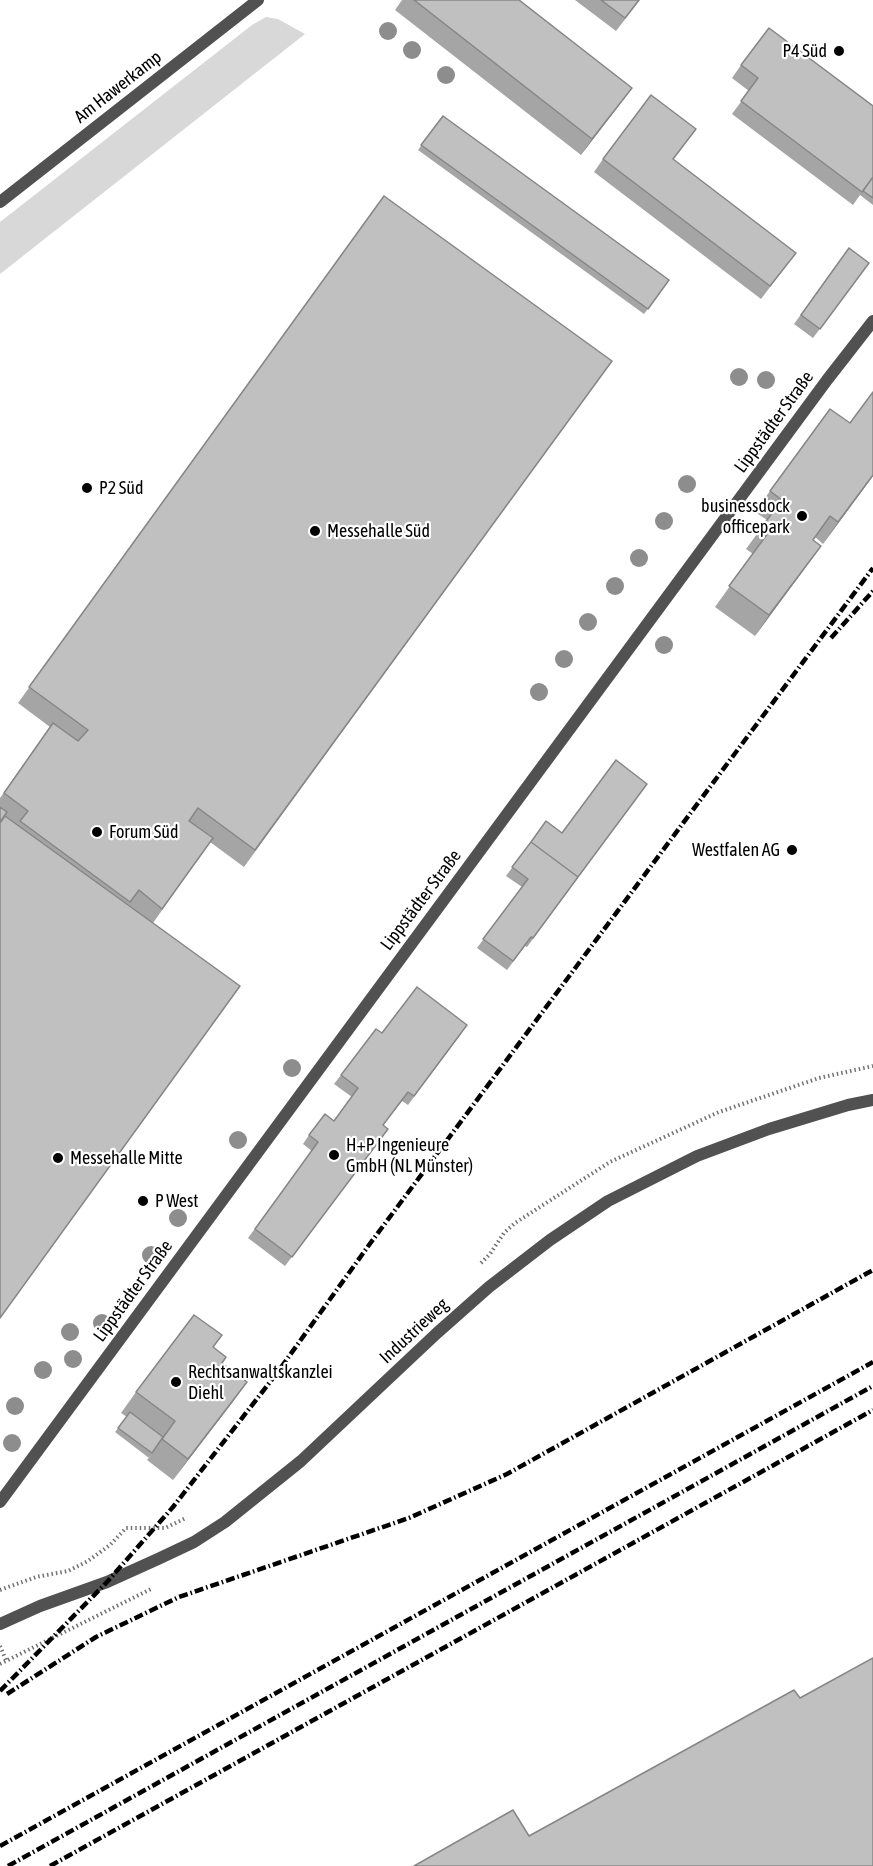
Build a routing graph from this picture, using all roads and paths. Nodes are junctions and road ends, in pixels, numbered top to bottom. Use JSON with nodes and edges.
{"nodes":[{"id":1,"x":258,"y":0,"type":"edge"},
{"id":2,"x":0,"y":202,"type":"edge"},
{"id":3,"x":873,"y":321,"type":"edge"},
{"id":4,"x":873,"y":1100,"type":"edge"},
{"id":5,"x":0,"y":1502,"type":"edge"},
{"id":6,"x":153,"y":1588,"type":"dead end"},
{"id":7,"x":0,"y":1624,"type":"edge"},
{"id":8,"x":0,"y":1646,"type":"edge"},
{"id":9,"x":6,"y":1660,"type":"junction"},
{"id":10,"x":0,"y":1664,"type":"edge"}],
"edges":[{"from":1,"to":2,"type":"street","name":"Am Hawerkamp"},
{"from":3,"to":5,"type":"street","name":"Lippstädter Straße"},
{"from":4,"to":7,"type":"street","name":"Industrieweg"},
{"from":6,"to":9,"type":"path"},
{"from":8,"to":9,"type":"path"},
{"from":9,"to":10,"type":"path"}]}
